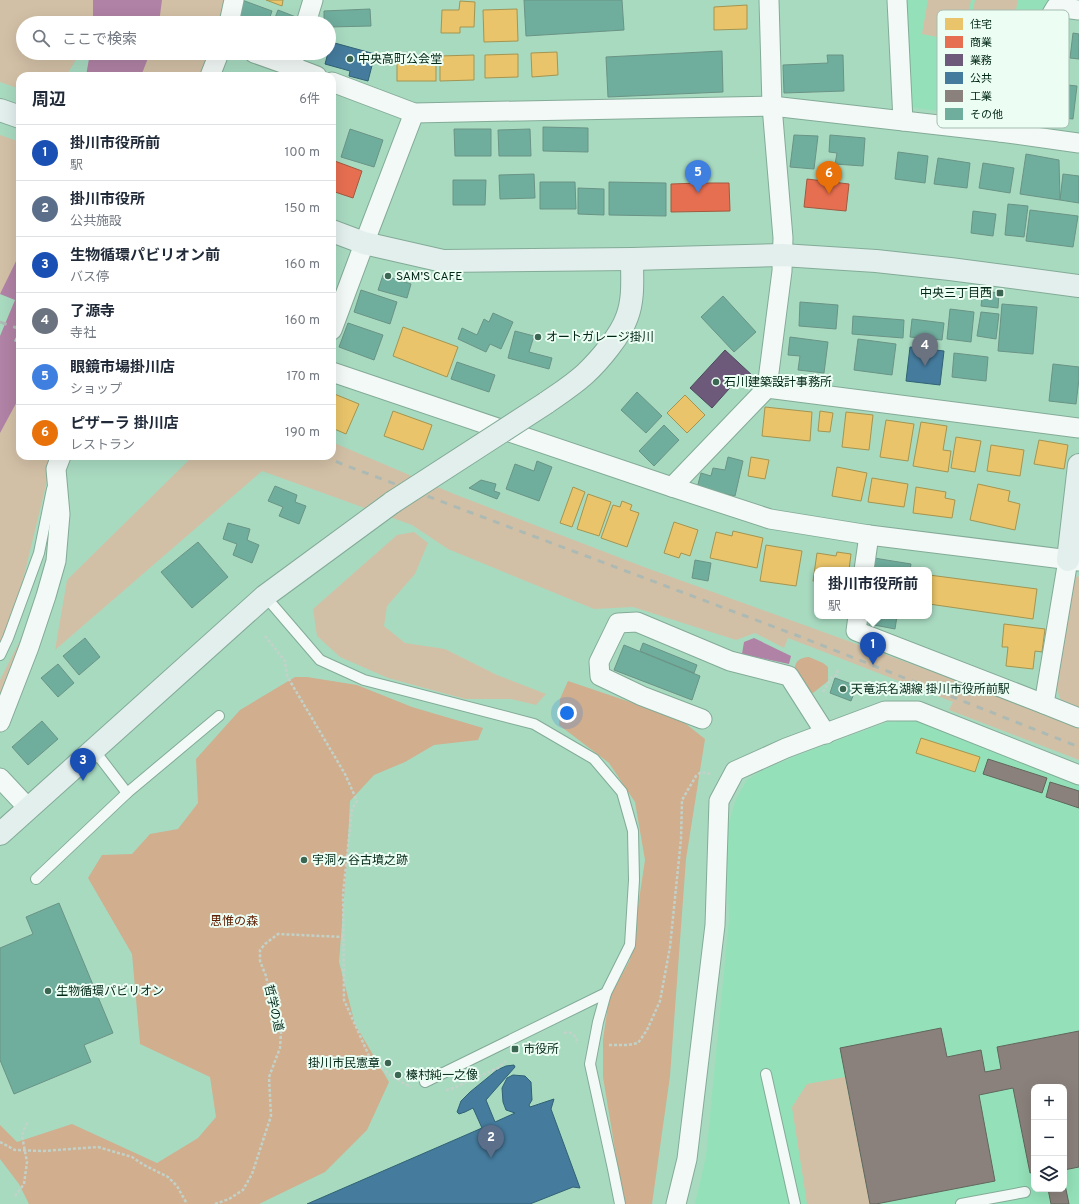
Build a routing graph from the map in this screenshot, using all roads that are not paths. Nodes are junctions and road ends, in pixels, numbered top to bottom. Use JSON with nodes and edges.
{"nodes":[{"id":1,"x":234,"y":0,"type":"edge"},
{"id":2,"x":313,"y":0,"type":"edge"},
{"id":3,"x":769,"y":0,"type":"edge"},
{"id":4,"x":897,"y":0,"type":"edge"},
{"id":5,"x":1056,"y":3,"type":"edge"},
{"id":6,"x":1079,"y":10,"type":"edge"},
{"id":7,"x":231,"y":16,"type":"edge"},
{"id":8,"x":308,"y":16,"type":"edge"},
{"id":9,"x":217,"y":60,"type":"edge"},
{"id":10,"x":293,"y":60,"type":"edge"},
{"id":11,"x":212,"y":72,"type":"edge"},
{"id":12,"x":311,"y":72,"type":"edge"},
{"id":13,"x":336,"y":84,"type":"edge"},
{"id":14,"x":772,"y":106,"type":"junction"},
{"id":15,"x":0,"y":110,"type":"edge"},
{"id":16,"x":414,"y":113,"type":"junction"},
{"id":17,"x":16,"y":116,"type":"edge"},
{"id":18,"x":903,"y":120,"type":"junction"},
{"id":19,"x":937,"y":124,"type":"edge"},
{"id":20,"x":968,"y":128,"type":"edge"},
{"id":21,"x":1001,"y":128,"type":"edge"},
{"id":22,"x":1000,"y":132,"type":"junction"},
{"id":23,"x":1079,"y":142,"type":"edge"},
{"id":24,"x":336,"y":232,"type":"edge"},
{"id":25,"x":364,"y":243,"type":"junction"},
{"id":26,"x":782,"y":254,"type":"junction"},
{"id":27,"x":632,"y":259,"type":"junction"},
{"id":28,"x":1079,"y":286,"type":"edge"},
{"id":29,"x":336,"y":319,"type":"edge"},
{"id":30,"x":336,"y":373,"type":"edge"},
{"id":31,"x":767,"y":388,"type":"junction"},
{"id":32,"x":1079,"y":428,"type":"edge"},
{"id":33,"x":59,"y":463,"type":"edge"},
{"id":34,"x":1079,"y":466,"type":"edge"},
{"id":35,"x":672,"y":487,"type":"junction"},
{"id":36,"x":869,"y":535,"type":"junction"},
{"id":37,"x":1073,"y":560,"type":"edge"},
{"id":38,"x":864,"y":567,"type":"edge"},
{"id":39,"x":265,"y":596,"type":"junction"},
{"id":40,"x":858,"y":619,"type":"edge"},
{"id":41,"x":0,"y":655,"type":"edge"},
{"id":42,"x":1044,"y":704,"type":"junction"},
{"id":43,"x":219,"y":716,"type":"dead end"},
{"id":44,"x":1079,"y":718,"type":"edge"},
{"id":45,"x":702,"y":719,"type":"dead end"},
{"id":46,"x":0,"y":722,"type":"edge"},
{"id":47,"x":826,"y":734,"type":"junction"},
{"id":48,"x":94,"y":750,"type":"junction"},
{"id":49,"x":1079,"y":775,"type":"edge"},
{"id":50,"x":0,"y":778,"type":"edge"},
{"id":51,"x":127,"y":793,"type":"junction"},
{"id":52,"x":29,"y":808,"type":"junction"},
{"id":53,"x":0,"y":834,"type":"edge"},
{"id":54,"x":36,"y":879,"type":"dead end"},
{"id":55,"x":606,"y":993,"type":"junction"},
{"id":56,"x":766,"y":1074,"type":"dead end"},
{"id":57,"x":425,"y":1082,"type":"dead end"},
{"id":58,"x":1025,"y":1192,"type":"dead end"},
{"id":59,"x":620,"y":1204,"type":"edge"},
{"id":60,"x":676,"y":1204,"type":"edge"},
{"id":61,"x":795,"y":1204,"type":"edge"},
{"id":62,"x":961,"y":1204,"type":"edge"}],
"edges":[{"from":1,"to":7,"type":"street"},
{"from":2,"to":8,"type":"street"},
{"from":3,"to":14,"type":"street"},
{"from":4,"to":18,"type":"street"},
{"from":5,"to":6,"type":"street"},
{"from":9,"to":11,"type":"street"},
{"from":10,"to":12,"type":"street"},
{"from":13,"to":16,"type":"street"},
{"from":14,"to":16,"type":"street"},
{"from":14,"to":18,"type":"street"},
{"from":14,"to":26,"type":"street"},
{"from":15,"to":17,"type":"street"},
{"from":16,"to":25,"type":"street"},
{"from":18,"to":19,"type":"street"},
{"from":20,"to":22,"type":"street"},
{"from":21,"to":22,"type":"street"},
{"from":22,"to":23,"type":"street"},
{"from":24,"to":25,"type":"street"},
{"from":25,"to":27,"type":"street"},
{"from":25,"to":29,"type":"street"},
{"from":26,"to":27,"type":"street"},
{"from":26,"to":28,"type":"street"},
{"from":26,"to":31,"type":"street"},
{"from":27,"to":39,"type":"street","bridge":true},
{"from":30,"to":35,"type":"street"},
{"from":31,"to":32,"type":"street"},
{"from":31,"to":35,"type":"street"},
{"from":33,"to":41,"type":"lane"},
{"from":33,"to":46,"type":"street"},
{"from":34,"to":37,"type":"street"},
{"from":35,"to":36,"type":"street"},
{"from":36,"to":37,"type":"street"},
{"from":36,"to":38,"type":"street"},
{"from":37,"to":42,"type":"street"},
{"from":39,"to":48,"type":"street"},
{"from":39,"to":55,"type":"lane"},
{"from":40,"to":42,"type":"street"},
{"from":42,"to":44,"type":"street"},
{"from":43,"to":51,"type":"lane"},
{"from":45,"to":47,"type":"street"},
{"from":47,"to":49,"type":"street"},
{"from":47,"to":60,"type":"street"},
{"from":48,"to":51,"type":"lane"},
{"from":48,"to":52,"type":"street"},
{"from":50,"to":52,"type":"street"},
{"from":51,"to":54,"type":"lane"},
{"from":52,"to":53,"type":"street"},
{"from":55,"to":57,"type":"lane"},
{"from":55,"to":59,"type":"lane"},
{"from":56,"to":61,"type":"lane"},
{"from":58,"to":62,"type":"lane"}]}
